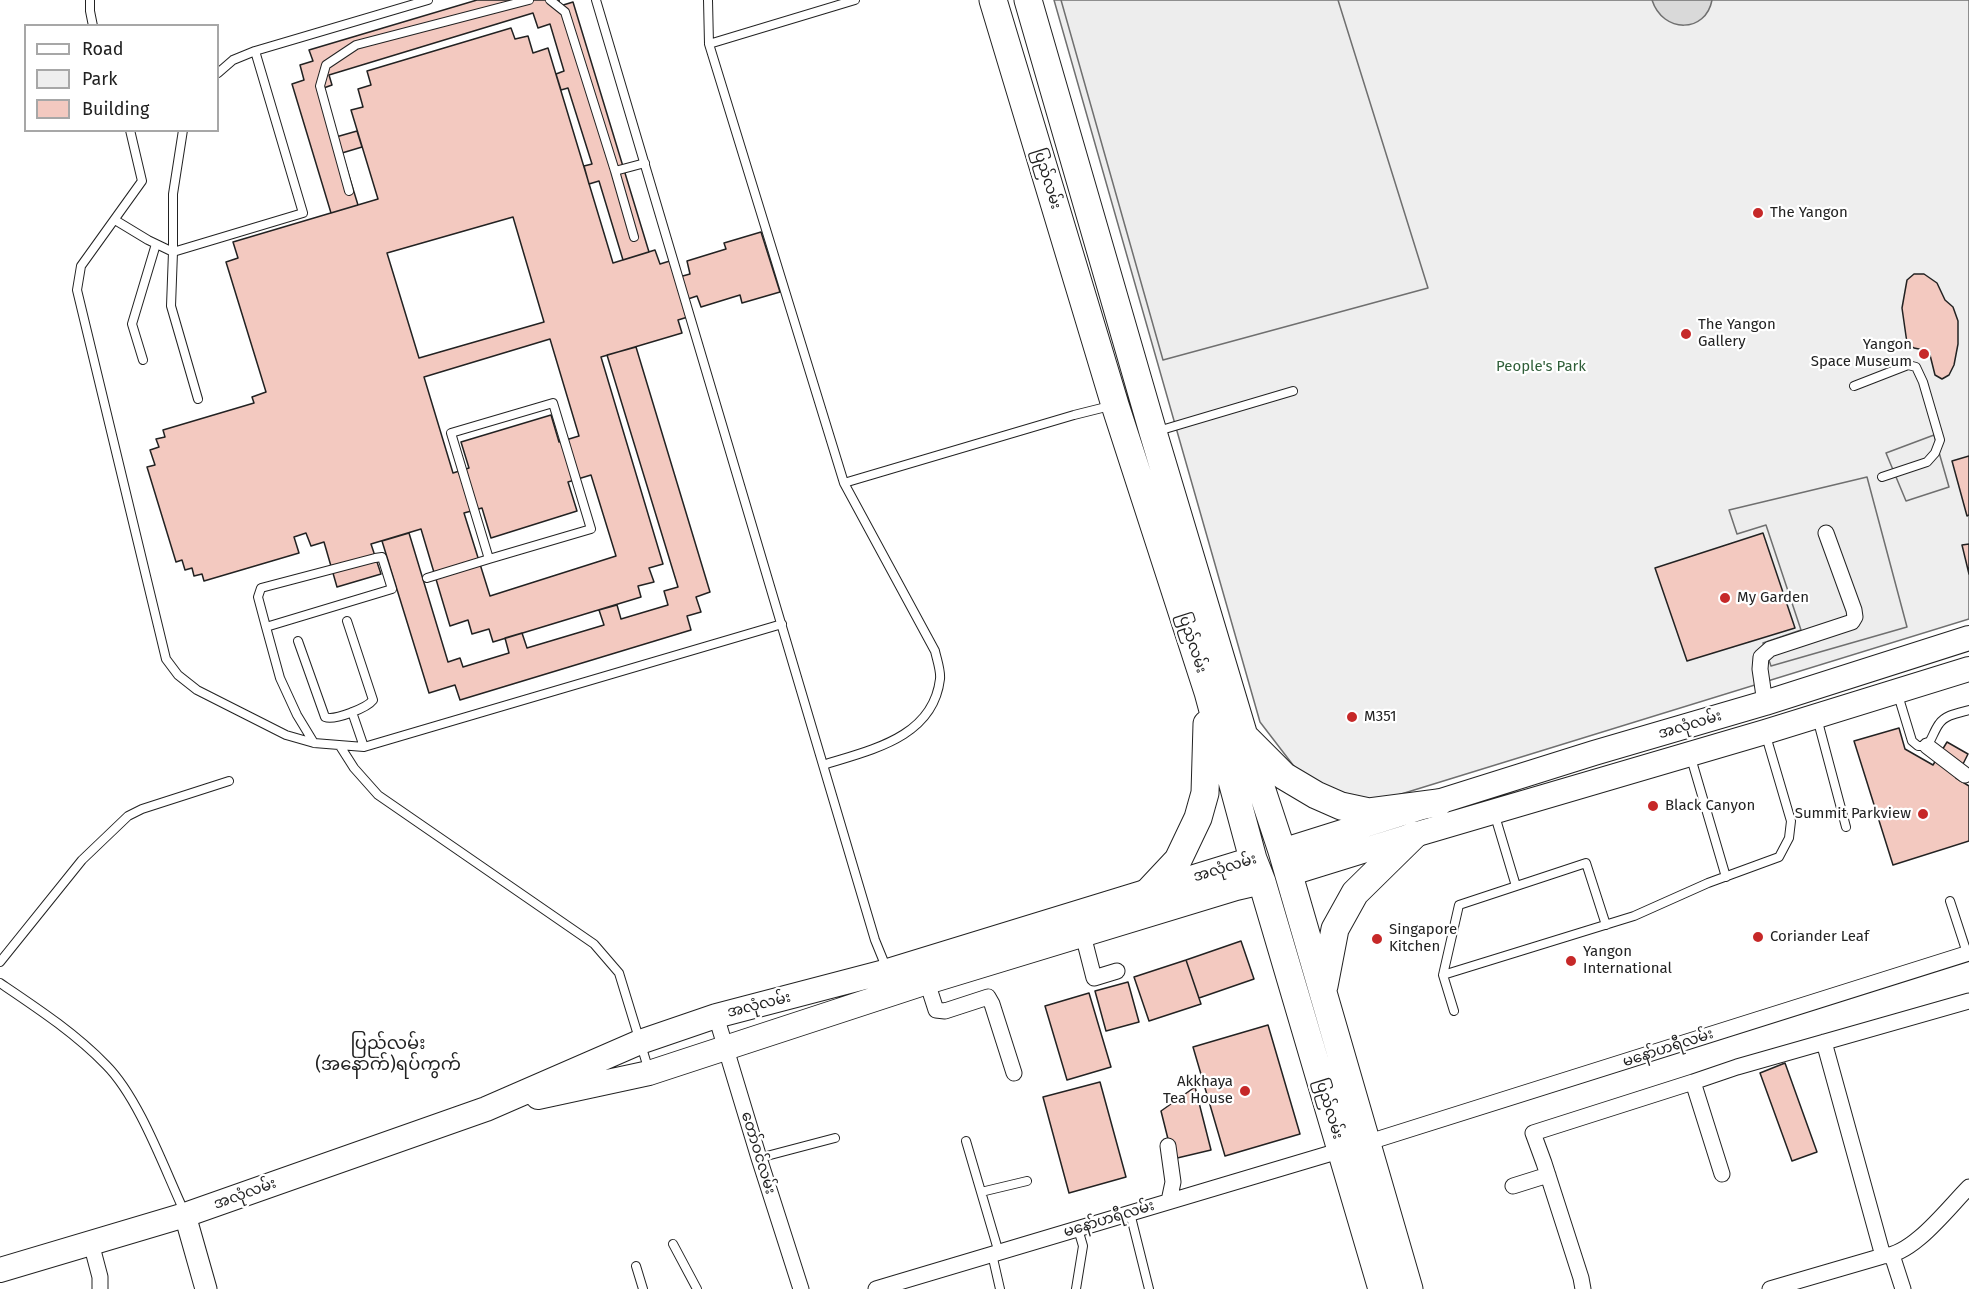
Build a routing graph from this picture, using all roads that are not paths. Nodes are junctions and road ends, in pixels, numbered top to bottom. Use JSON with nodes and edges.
{"nodes":[{"id":1,"x":90,"y":0,"type":"edge"},
{"id":2,"x":428,"y":0,"type":"edge"},
{"id":3,"x":529,"y":0,"type":"edge"},
{"id":4,"x":550,"y":0,"type":"edge"},
{"id":5,"x":596,"y":0,"type":"edge"},
{"id":6,"x":708,"y":0,"type":"edge"},
{"id":7,"x":855,"y":0,"type":"edge"},
{"id":8,"x":993,"y":0,"type":"edge"},
{"id":9,"x":1028,"y":0,"type":"edge"},
{"id":10,"x":93,"y":24,"type":"edge"},
{"id":11,"x":709,"y":44,"type":"junction"},
{"id":12,"x":255,"y":51,"type":"junction"},
{"id":13,"x":219,"y":72,"type":"edge"},
{"id":14,"x":130,"y":132,"type":"edge"},
{"id":15,"x":183,"y":132,"type":"edge"},
{"id":16,"x":645,"y":163,"type":"junction"},
{"id":17,"x":615,"y":171,"type":"junction"},
{"id":18,"x":349,"y":191,"type":"dead end"},
{"id":19,"x":115,"y":220,"type":"junction"},
{"id":20,"x":634,"y":237,"type":"dead end"},
{"id":21,"x":156,"y":244,"type":"junction"},
{"id":22,"x":173,"y":252,"type":"junction"},
{"id":23,"x":143,"y":360,"type":"dead end"},
{"id":24,"x":1854,"y":386,"type":"dead end"},
{"id":25,"x":1293,"y":391,"type":"dead end"},
{"id":26,"x":198,"y":399,"type":"dead end"},
{"id":27,"x":1115,"y":405,"type":"junction"},
{"id":28,"x":1154,"y":432,"type":"junction"},
{"id":29,"x":1882,"y":477,"type":"dead end"},
{"id":30,"x":844,"y":483,"type":"junction"},
{"id":31,"x":1826,"y":533,"type":"dead end"},
{"id":32,"x":489,"y":559,"type":"junction"},
{"id":33,"x":427,"y":578,"type":"dead end"},
{"id":34,"x":347,"y":621,"type":"dead end"},
{"id":35,"x":782,"y":624,"type":"junction"},
{"id":36,"x":266,"y":627,"type":"junction"},
{"id":37,"x":1969,"y":638,"type":"edge"},
{"id":38,"x":298,"y":641,"type":"dead end"},
{"id":39,"x":1940,"y":662,"type":"junction"},
{"id":40,"x":1969,"y":669,"type":"edge"},
{"id":41,"x":1897,"y":690,"type":"junction"},
{"id":42,"x":1208,"y":692,"type":"junction"},
{"id":43,"x":1765,"y":703,"type":"junction"},
{"id":44,"x":1969,"y":710,"type":"edge"},
{"id":45,"x":352,"y":712,"type":"junction"},
{"id":46,"x":1816,"y":716,"type":"junction"},
{"id":47,"x":1765,"y":732,"type":"junction"},
{"id":48,"x":1244,"y":736,"type":"junction"},
{"id":49,"x":314,"y":743,"type":"junction"},
{"id":50,"x":340,"y":746,"type":"junction"},
{"id":51,"x":1927,"y":746,"type":"junction"},
{"id":52,"x":364,"y":747,"type":"junction"},
{"id":53,"x":1689,"y":754,"type":"junction"},
{"id":54,"x":823,"y":765,"type":"junction"},
{"id":55,"x":1967,"y":774,"type":"edge"},
{"id":56,"x":229,"y":781,"type":"dead end"},
{"id":57,"x":1486,"y":788,"type":"junction"},
{"id":58,"x":1438,"y":803,"type":"junction"},
{"id":59,"x":1494,"y":811,"type":"junction"},
{"id":60,"x":1846,"y":827,"type":"dead end"},
{"id":61,"x":1414,"y":835,"type":"junction"},
{"id":62,"x":1285,"y":862,"type":"junction"},
{"id":63,"x":1257,"y":871,"type":"junction"},
{"id":64,"x":1726,"y":877,"type":"junction"},
{"id":65,"x":1516,"y":886,"type":"junction"},
{"id":66,"x":1148,"y":892,"type":"junction"},
{"id":67,"x":1950,"y":901,"type":"dead end"},
{"id":68,"x":1606,"y":925,"type":"junction"},
{"id":69,"x":1083,"y":935,"type":"junction"},
{"id":70,"x":1968,"y":953,"type":"edge"},
{"id":71,"x":0,"y":962,"type":"edge"},
{"id":72,"x":1117,"y":971,"type":"dead end"},
{"id":73,"x":1443,"y":975,"type":"junction"},
{"id":74,"x":927,"y":982,"type":"junction"},
{"id":75,"x":0,"y":983,"type":"edge"},
{"id":76,"x":891,"y":983,"type":"junction"},
{"id":77,"x":1323,"y":990,"type":"junction"},
{"id":78,"x":1969,"y":1001,"type":"edge"},
{"id":79,"x":1454,"y":1011,"type":"dead end"},
{"id":80,"x":717,"y":1016,"type":"junction"},
{"id":81,"x":640,"y":1042,"type":"junction"},
{"id":82,"x":1824,"y":1042,"type":"junction"},
{"id":83,"x":725,"y":1048,"type":"junction"},
{"id":84,"x":649,"y":1073,"type":"junction"},
{"id":85,"x":1014,"y":1073,"type":"dead end"},
{"id":86,"x":1693,"y":1082,"type":"junction"},
{"id":87,"x":486,"y":1109,"type":"junction"},
{"id":88,"x":835,"y":1137,"type":"dead end"},
{"id":89,"x":966,"y":1141,"type":"dead end"},
{"id":90,"x":1168,"y":1146,"type":"dead end"},
{"id":91,"x":1354,"y":1147,"type":"junction"},
{"id":92,"x":759,"y":1158,"type":"junction"},
{"id":93,"x":1722,"y":1174,"type":"dead end"},
{"id":94,"x":1548,"y":1175,"type":"junction"},
{"id":95,"x":1027,"y":1181,"type":"dead end"},
{"id":96,"x":1513,"y":1186,"type":"dead end"},
{"id":97,"x":1969,"y":1187,"type":"edge"},
{"id":98,"x":981,"y":1192,"type":"junction"},
{"id":99,"x":1169,"y":1201,"type":"junction"},
{"id":100,"x":1130,"y":1213,"type":"junction"},
{"id":101,"x":185,"y":1215,"type":"junction"},
{"id":102,"x":1078,"y":1228,"type":"junction"},
{"id":103,"x":91,"y":1243,"type":"junction"},
{"id":104,"x":673,"y":1244,"type":"dead end"},
{"id":105,"x":995,"y":1254,"type":"junction"},
{"id":106,"x":1887,"y":1256,"type":"junction"},
{"id":107,"x":636,"y":1266,"type":"dead end"},
{"id":108,"x":0,"y":1270,"type":"edge"},
{"id":109,"x":100,"y":1289,"type":"edge"},
{"id":110,"x":206,"y":1289,"type":"edge"},
{"id":111,"x":643,"y":1289,"type":"edge"},
{"id":112,"x":698,"y":1289,"type":"edge"},
{"id":113,"x":801,"y":1289,"type":"edge"},
{"id":114,"x":876,"y":1289,"type":"edge"},
{"id":115,"x":1000,"y":1289,"type":"edge"},
{"id":116,"x":1076,"y":1289,"type":"edge"},
{"id":117,"x":1149,"y":1289,"type":"edge"},
{"id":118,"x":1382,"y":1289,"type":"edge"},
{"id":119,"x":1409,"y":1289,"type":"edge"},
{"id":120,"x":1583,"y":1289,"type":"edge"},
{"id":121,"x":1770,"y":1289,"type":"edge"},
{"id":122,"x":1902,"y":1289,"type":"edge"}],
"edges":[{"from":1,"to":10,"type":"lane"},
{"from":2,"to":12,"type":"lane"},
{"from":3,"to":18,"type":"lane"},
{"from":4,"to":17,"type":"lane"},
{"from":5,"to":16,"type":"lane"},
{"from":6,"to":11,"type":"lane"},
{"from":7,"to":11,"type":"lane"},
{"from":8,"to":27,"type":"highway","name":"ပြည်လမ်း"},
{"from":9,"to":28,"type":"highway","name":"ပြည်လမ်း"},
{"from":11,"to":30,"type":"lane"},
{"from":12,"to":13,"type":"lane"},
{"from":12,"to":22,"type":"lane"},
{"from":14,"to":19,"type":"lane"},
{"from":15,"to":22,"type":"lane"},
{"from":16,"to":17,"type":"lane"},
{"from":16,"to":35,"type":"lane"},
{"from":17,"to":20,"type":"lane"},
{"from":19,"to":21,"type":"lane"},
{"from":19,"to":49,"type":"lane"},
{"from":21,"to":22,"type":"lane"},
{"from":21,"to":23,"type":"lane"},
{"from":22,"to":26,"type":"lane"},
{"from":24,"to":29,"type":"lane"},
{"from":25,"to":28,"type":"lane"},
{"from":27,"to":30,"type":"lane"},
{"from":27,"to":42,"type":"highway","name":"ပြည်လမ်း"},
{"from":28,"to":48,"type":"highway","name":"ပြည်လမ်း"},
{"from":30,"to":54,"type":"lane"},
{"from":31,"to":43,"type":"street"},
{"from":32,"to":32,"type":"lane"},
{"from":32,"to":33,"type":"lane"},
{"from":34,"to":45,"type":"lane"},
{"from":35,"to":52,"type":"lane"},
{"from":35,"to":54,"type":"lane"},
{"from":36,"to":36,"type":"lane"},
{"from":36,"to":49,"type":"lane"},
{"from":37,"to":39,"type":"main road","name":"အလုံလမ်း"},
{"from":38,"to":45,"type":"lane"},
{"from":39,"to":40,"type":"main road","name":"အလုံလမ်း"},
{"from":39,"to":41,"type":"main road","name":"အလုံလမ်း"},
{"from":39,"to":43,"type":"main road","name":"အလုံလမ်း"},
{"from":41,"to":46,"type":"main road","name":"အလုံလမ်း"},
{"from":41,"to":51,"type":"lane"},
{"from":42,"to":63,"type":"highway","name":"ပြည်လမ်း"},
{"from":42,"to":66,"type":"highway"},
{"from":43,"to":57,"type":"main road","name":"အလုံလမ်း"},
{"from":44,"to":51,"type":"lane"},
{"from":45,"to":52,"type":"lane"},
{"from":46,"to":47,"type":"main road","name":"အလုံလမ်း"},
{"from":46,"to":60,"type":"lane"},
{"from":47,"to":53,"type":"main road","name":"အလုံလမ်း"},
{"from":47,"to":64,"type":"lane"},
{"from":48,"to":58,"type":"highway"},
{"from":48,"to":62,"type":"highway","name":"ပြည်လမ်း"},
{"from":49,"to":50,"type":"lane"},
{"from":50,"to":52,"type":"lane"},
{"from":50,"to":81,"type":"lane"},
{"from":51,"to":55,"type":"street"},
{"from":53,"to":59,"type":"main road","name":"အလုံလမ်း"},
{"from":53,"to":64,"type":"lane"},
{"from":54,"to":76,"type":"lane"},
{"from":56,"to":71,"type":"lane"},
{"from":57,"to":58,"type":"main road","name":"အလုံလမ်း"},
{"from":57,"to":59,"type":"main road"},
{"from":58,"to":62,"type":"main road","name":"အလုံလမ်း"},
{"from":59,"to":61,"type":"main road","name":"အလုံလမ်း"},
{"from":59,"to":65,"type":"lane"},
{"from":61,"to":62,"type":"main road","name":"အလုံလမ်း"},
{"from":61,"to":77,"type":"highway"},
{"from":62,"to":63,"type":"highway","name":"အလုံလမ်း"},
{"from":62,"to":77,"type":"highway","name":"ပြည်လမ်း"},
{"from":63,"to":66,"type":"main road","name":"အလုံလမ်း"},
{"from":63,"to":69,"type":"main road","name":"အလုံလမ်း"},
{"from":63,"to":91,"type":"highway","name":"ပြည်လမ်း"},
{"from":64,"to":68,"type":"lane"},
{"from":65,"to":68,"type":"lane"},
{"from":65,"to":73,"type":"lane"},
{"from":66,"to":76,"type":"main road","name":"အလုံလမ်း"},
{"from":67,"to":70,"type":"lane"},
{"from":68,"to":73,"type":"lane"},
{"from":69,"to":72,"type":"street"},
{"from":69,"to":74,"type":"main road","name":"အလုံလမ်း"},
{"from":70,"to":91,"type":"street","name":"မနော်ဟရီလမ်း"},
{"from":73,"to":79,"type":"lane"},
{"from":74,"to":76,"type":"main road","name":"အလုံလမ်း"},
{"from":74,"to":85,"type":"street"},
{"from":75,"to":101,"type":"lane"},
{"from":76,"to":80,"type":"main road","name":"အလုံလမ်း"},
{"from":76,"to":83,"type":"main road","name":"အလုံလမ်း"},
{"from":77,"to":91,"type":"highway","name":"ပြည်လမ်း"},
{"from":78,"to":82,"type":"street"},
{"from":80,"to":81,"type":"main road","name":"အလုံလမ်း"},
{"from":80,"to":83,"type":"street","name":"တော်ဝင်လမ်း"},
{"from":81,"to":84,"type":"lane"},
{"from":81,"to":87,"type":"main road","name":"အလုံလမ်း"},
{"from":82,"to":86,"type":"street"},
{"from":82,"to":106,"type":"street"},
{"from":83,"to":84,"type":"main road","name":"အလုံလမ်း"},
{"from":83,"to":92,"type":"street","name":"တော်ဝင်လမ်း"},
{"from":84,"to":87,"type":"main road","name":"အလုံလမ်း"},
{"from":86,"to":93,"type":"street"},
{"from":86,"to":94,"type":"street"},
{"from":87,"to":101,"type":"main road","name":"အလုံလမ်း"},
{"from":88,"to":92,"type":"lane"},
{"from":89,"to":98,"type":"lane"},
{"from":90,"to":99,"type":"street"},
{"from":91,"to":99,"type":"street","name":"မနော်ဟရီလမ်း"},
{"from":91,"to":118,"type":"highway","name":"ပြည်လမ်း"},
{"from":91,"to":119,"type":"highway","name":"ပြည်လမ်း"},
{"from":92,"to":113,"type":"street","name":"တော်ဝင်လမ်း"},
{"from":94,"to":96,"type":"street"},
{"from":94,"to":120,"type":"street"},
{"from":95,"to":98,"type":"lane"},
{"from":97,"to":106,"type":"street"},
{"from":98,"to":105,"type":"lane"},
{"from":99,"to":100,"type":"street","name":"မနော်ဟရီလမ်း"},
{"from":100,"to":102,"type":"street","name":"မနော်ဟရီလမ်း"},
{"from":100,"to":117,"type":"lane"},
{"from":101,"to":103,"type":"main road","name":"အလုံလမ်း"},
{"from":101,"to":110,"type":"street"},
{"from":102,"to":105,"type":"street","name":"မနော်ဟရီလမ်း"},
{"from":102,"to":116,"type":"lane"},
{"from":103,"to":108,"type":"main road","name":"အလုံလမ်း"},
{"from":103,"to":109,"type":"street"},
{"from":104,"to":112,"type":"lane"},
{"from":105,"to":114,"type":"street","name":"မနော်ဟရီလမ်း"},
{"from":105,"to":115,"type":"lane"},
{"from":106,"to":121,"type":"street"},
{"from":106,"to":122,"type":"street"},
{"from":107,"to":111,"type":"lane"}]}
